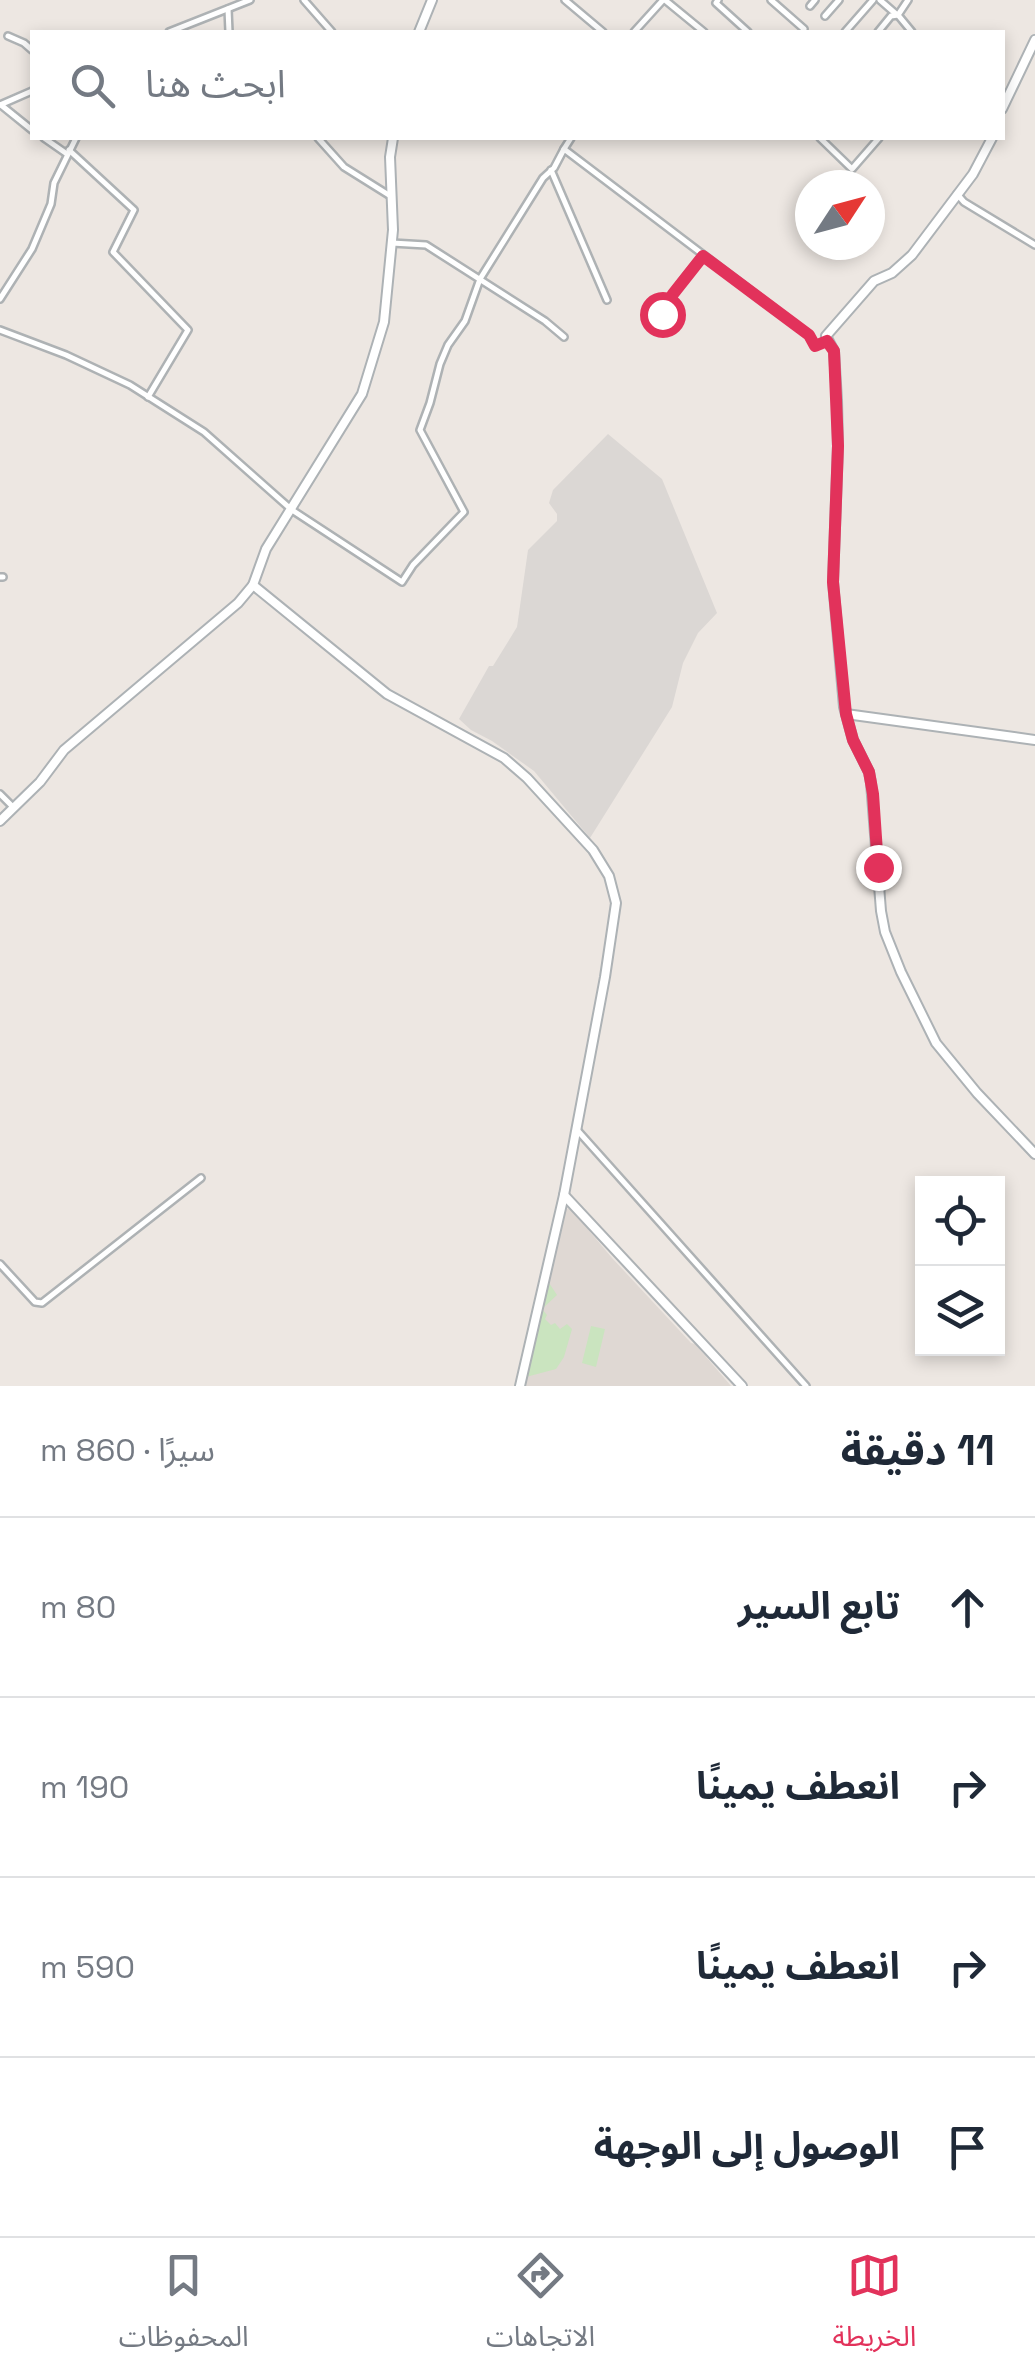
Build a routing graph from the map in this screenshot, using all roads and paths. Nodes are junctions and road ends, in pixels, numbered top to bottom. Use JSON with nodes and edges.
{"nodes":[{"id":1,"x":250,"y":0,"type":"edge"},
{"id":2,"x":304,"y":0,"type":"edge"},
{"id":3,"x":432,"y":0,"type":"edge"},
{"id":4,"x":565,"y":0,"type":"edge"},
{"id":5,"x":664,"y":0,"type":"edge"},
{"id":6,"x":718,"y":0,"type":"edge"},
{"id":7,"x":771,"y":0,"type":"edge"},
{"id":8,"x":839,"y":0,"type":"edge"},
{"id":9,"x":876,"y":0,"type":"edge"},
{"id":10,"x":908,"y":0,"type":"edge"},
{"id":11,"x":228,"y":9,"type":"junction"},
{"id":12,"x":897,"y":15,"type":"junction"},
{"id":13,"x":825,"y":16,"type":"dead end"},
{"id":14,"x":183,"y":29,"type":"edge"},
{"id":15,"x":229,"y":30,"type":"edge"},
{"id":16,"x":330,"y":30,"type":"edge"},
{"id":17,"x":420,"y":30,"type":"edge"},
{"id":18,"x":600,"y":30,"type":"edge"},
{"id":19,"x":636,"y":30,"type":"edge"},
{"id":20,"x":702,"y":30,"type":"edge"},
{"id":21,"x":746,"y":30,"type":"edge"},
{"id":22,"x":804,"y":30,"type":"dead end"},
{"id":23,"x":847,"y":30,"type":"edge"},
{"id":24,"x":880,"y":30,"type":"edge"},
{"id":25,"x":908,"y":30,"type":"edge"},
{"id":26,"x":8,"y":36,"type":"dead end"},
{"id":27,"x":1035,"y":40,"type":"edge"},
{"id":28,"x":30,"y":48,"type":"edge"},
{"id":29,"x":30,"y":92,"type":"edge"},
{"id":30,"x":1005,"y":104,"type":"edge"},
{"id":31,"x":0,"y":105,"type":"edge"},
{"id":32,"x":30,"y":128,"type":"edge"},
{"id":33,"x":47,"y":140,"type":"edge"},
{"id":34,"x":75,"y":140,"type":"edge"},
{"id":35,"x":320,"y":140,"type":"edge"},
{"id":36,"x":393,"y":140,"type":"edge"},
{"id":37,"x":569,"y":140,"type":"edge"},
{"id":38,"x":822,"y":140,"type":"edge"},
{"id":39,"x":877,"y":140,"type":"edge"},
{"id":40,"x":991,"y":140,"type":"edge"},
{"id":41,"x":564,"y":149,"type":"junction"},
{"id":42,"x":68,"y":152,"type":"junction"},
{"id":43,"x":551,"y":170,"type":"junction"},
{"id":44,"x":957,"y":194,"type":"junction"},
{"id":45,"x":392,"y":197,"type":"junction"},
{"id":46,"x":392,"y":242,"type":"junction"},
{"id":47,"x":1035,"y":245,"type":"edge"},
{"id":48,"x":703,"y":256,"type":"junction"},
{"id":49,"x":480,"y":279,"type":"junction"},
{"id":50,"x":0,"y":299,"type":"edge"},
{"id":51,"x":607,"y":300,"type":"dead end"},
{"id":52,"x":660,"y":326,"type":"dead end"},
{"id":53,"x":0,"y":330,"type":"edge"},
{"id":54,"x":564,"y":337,"type":"dead end"},
{"id":55,"x":827,"y":341,"type":"junction"},
{"id":56,"x":148,"y":397,"type":"junction"},
{"id":57,"x":292,"y":510,"type":"junction"},
{"id":58,"x":254,"y":585,"type":"junction"},
{"id":59,"x":846,"y":714,"type":"junction"},
{"id":60,"x":1035,"y":740,"type":"edge"},
{"id":61,"x":0,"y":794,"type":"edge"},
{"id":62,"x":14,"y":808,"type":"junction"},
{"id":63,"x":0,"y":821,"type":"edge"},
{"id":64,"x":576,"y":1129,"type":"junction"},
{"id":65,"x":1035,"y":1154,"type":"edge"},
{"id":66,"x":201,"y":1178,"type":"dead end"},
{"id":67,"x":564,"y":1195,"type":"junction"},
{"id":68,"x":0,"y":1264,"type":"edge"},
{"id":69,"x":520,"y":1386,"type":"edge"},
{"id":70,"x":742,"y":1386,"type":"edge"},
{"id":71,"x":806,"y":1386,"type":"edge"}],
"edges":[{"from":1,"to":11,"type":"street"},
{"from":2,"to":16,"type":"street"},
{"from":3,"to":17,"type":"street"},
{"from":4,"to":18,"type":"street"},
{"from":5,"to":19,"type":"street"},
{"from":5,"to":20,"type":"street"},
{"from":6,"to":21,"type":"street"},
{"from":7,"to":22,"type":"street"},
{"from":8,"to":13,"type":"street"},
{"from":9,"to":12,"type":"street"},
{"from":9,"to":23,"type":"street"},
{"from":10,"to":12,"type":"street"},
{"from":11,"to":14,"type":"street"},
{"from":11,"to":15,"type":"street"},
{"from":12,"to":24,"type":"street"},
{"from":12,"to":25,"type":"street"},
{"from":26,"to":28,"type":"street"},
{"from":27,"to":30,"type":"street"},
{"from":29,"to":31,"type":"street"},
{"from":31,"to":32,"type":"street"},
{"from":33,"to":42,"type":"street"},
{"from":34,"to":42,"type":"street"},
{"from":35,"to":45,"type":"street"},
{"from":36,"to":45,"type":"street"},
{"from":37,"to":41,"type":"street"},
{"from":38,"to":39,"type":"street"},
{"from":40,"to":44,"type":"street"},
{"from":41,"to":43,"type":"street"},
{"from":41,"to":48,"type":"street"},
{"from":42,"to":50,"type":"street"},
{"from":42,"to":56,"type":"street"},
{"from":43,"to":49,"type":"street"},
{"from":43,"to":51,"type":"street"},
{"from":44,"to":47,"type":"street"},
{"from":44,"to":55,"type":"street"},
{"from":45,"to":46,"type":"street"},
{"from":46,"to":49,"type":"street"},
{"from":46,"to":57,"type":"street"},
{"from":48,"to":52,"type":"street"},
{"from":48,"to":55,"type":"street"},
{"from":49,"to":54,"type":"street"},
{"from":49,"to":57,"type":"street"},
{"from":53,"to":56,"type":"street"},
{"from":55,"to":59,"type":"street"},
{"from":56,"to":57,"type":"street"},
{"from":57,"to":58,"type":"street"},
{"from":58,"to":62,"type":"street"},
{"from":58,"to":64,"type":"street"},
{"from":59,"to":60,"type":"street"},
{"from":59,"to":65,"type":"street"},
{"from":61,"to":62,"type":"street"},
{"from":62,"to":63,"type":"street"},
{"from":64,"to":67,"type":"street"},
{"from":64,"to":71,"type":"street"},
{"from":66,"to":68,"type":"street"},
{"from":67,"to":69,"type":"street"},
{"from":67,"to":70,"type":"street"}]}
